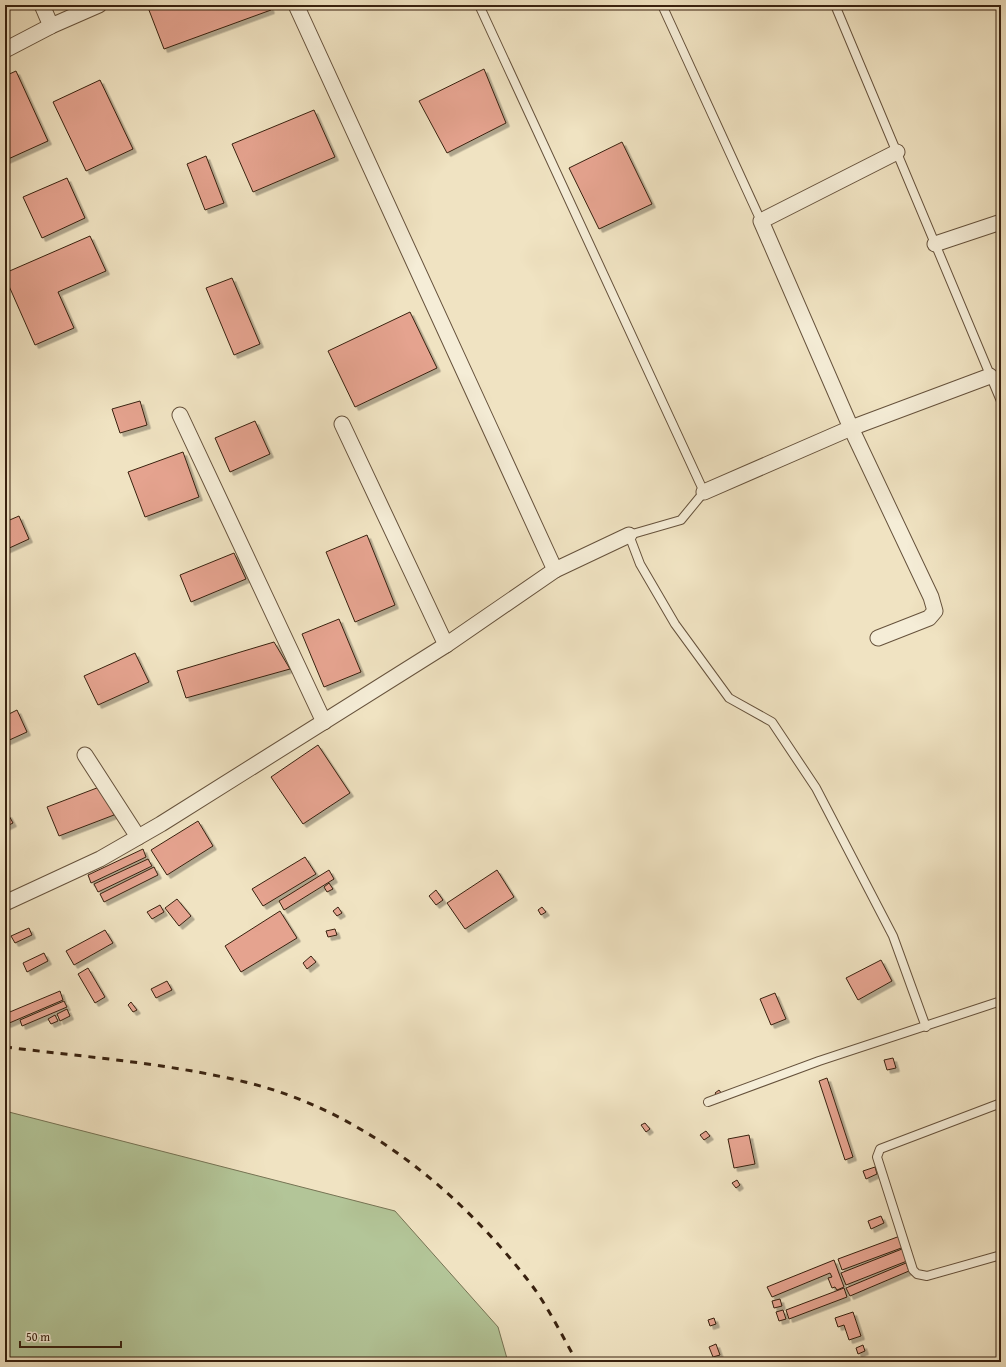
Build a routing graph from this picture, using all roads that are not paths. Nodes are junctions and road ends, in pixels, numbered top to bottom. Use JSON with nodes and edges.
{"nodes":[{"id":1,"x":42,"y":5,"type":"edge"},
{"id":2,"x":99,"y":5,"type":"edge"},
{"id":3,"x":296,"y":5,"type":"edge"},
{"id":4,"x":479,"y":5,"type":"edge"},
{"id":5,"x":662,"y":5,"type":"edge"},
{"id":6,"x":835,"y":5,"type":"edge"},
{"id":7,"x":51,"y":26,"type":"junction"},
{"id":8,"x":5,"y":50,"type":"edge"},
{"id":9,"x":897,"y":152,"type":"junction"},
{"id":10,"x":761,"y":221,"type":"junction"},
{"id":11,"x":1001,"y":222,"type":"edge"},
{"id":12,"x":935,"y":244,"type":"junction"},
{"id":13,"x":990,"y":376,"type":"junction"},
{"id":14,"x":1001,"y":401,"type":"edge"},
{"id":15,"x":180,"y":415,"type":"dead end"},
{"id":16,"x":342,"y":424,"type":"dead end"},
{"id":17,"x":851,"y":428,"type":"junction"},
{"id":18,"x":704,"y":492,"type":"junction"},
{"id":19,"x":629,"y":535,"type":"junction"},
{"id":20,"x":555,"y":570,"type":"junction"},
{"id":21,"x":878,"y":638,"type":"dead end"},
{"id":22,"x":446,"y":645,"type":"junction"},
{"id":23,"x":324,"y":722,"type":"junction"},
{"id":24,"x":85,"y":755,"type":"dead end"},
{"id":25,"x":138,"y":837,"type":"junction"},
{"id":26,"x":5,"y":903,"type":"edge"},
{"id":27,"x":1001,"y":1001,"type":"edge"},
{"id":28,"x":926,"y":1027,"type":"junction"},
{"id":29,"x":708,"y":1102,"type":"dead end"},
{"id":30,"x":1001,"y":1102,"type":"edge"},
{"id":31,"x":1001,"y":1254,"type":"edge"}],
"edges":[{"from":1,"to":7,"type":"street"},
{"from":2,"to":7,"type":"street"},
{"from":3,"to":20,"type":"street"},
{"from":4,"to":18,"type":"lane"},
{"from":5,"to":10,"type":"lane"},
{"from":6,"to":9,"type":"lane"},
{"from":7,"to":8,"type":"street"},
{"from":9,"to":10,"type":"street"},
{"from":9,"to":12,"type":"lane"},
{"from":10,"to":17,"type":"street"},
{"from":11,"to":12,"type":"street"},
{"from":12,"to":13,"type":"lane"},
{"from":13,"to":14,"type":"lane"},
{"from":13,"to":17,"type":"street"},
{"from":15,"to":23,"type":"street"},
{"from":16,"to":22,"type":"street"},
{"from":17,"to":18,"type":"street"},
{"from":17,"to":21,"type":"street"},
{"from":18,"to":19,"type":"lane"},
{"from":19,"to":20,"type":"street"},
{"from":19,"to":28,"type":"lane"},
{"from":20,"to":22,"type":"street"},
{"from":22,"to":23,"type":"street"},
{"from":23,"to":25,"type":"street"},
{"from":24,"to":25,"type":"street"},
{"from":25,"to":26,"type":"street"},
{"from":27,"to":28,"type":"lane"},
{"from":28,"to":29,"type":"lane"},
{"from":30,"to":31,"type":"lane"}]}
